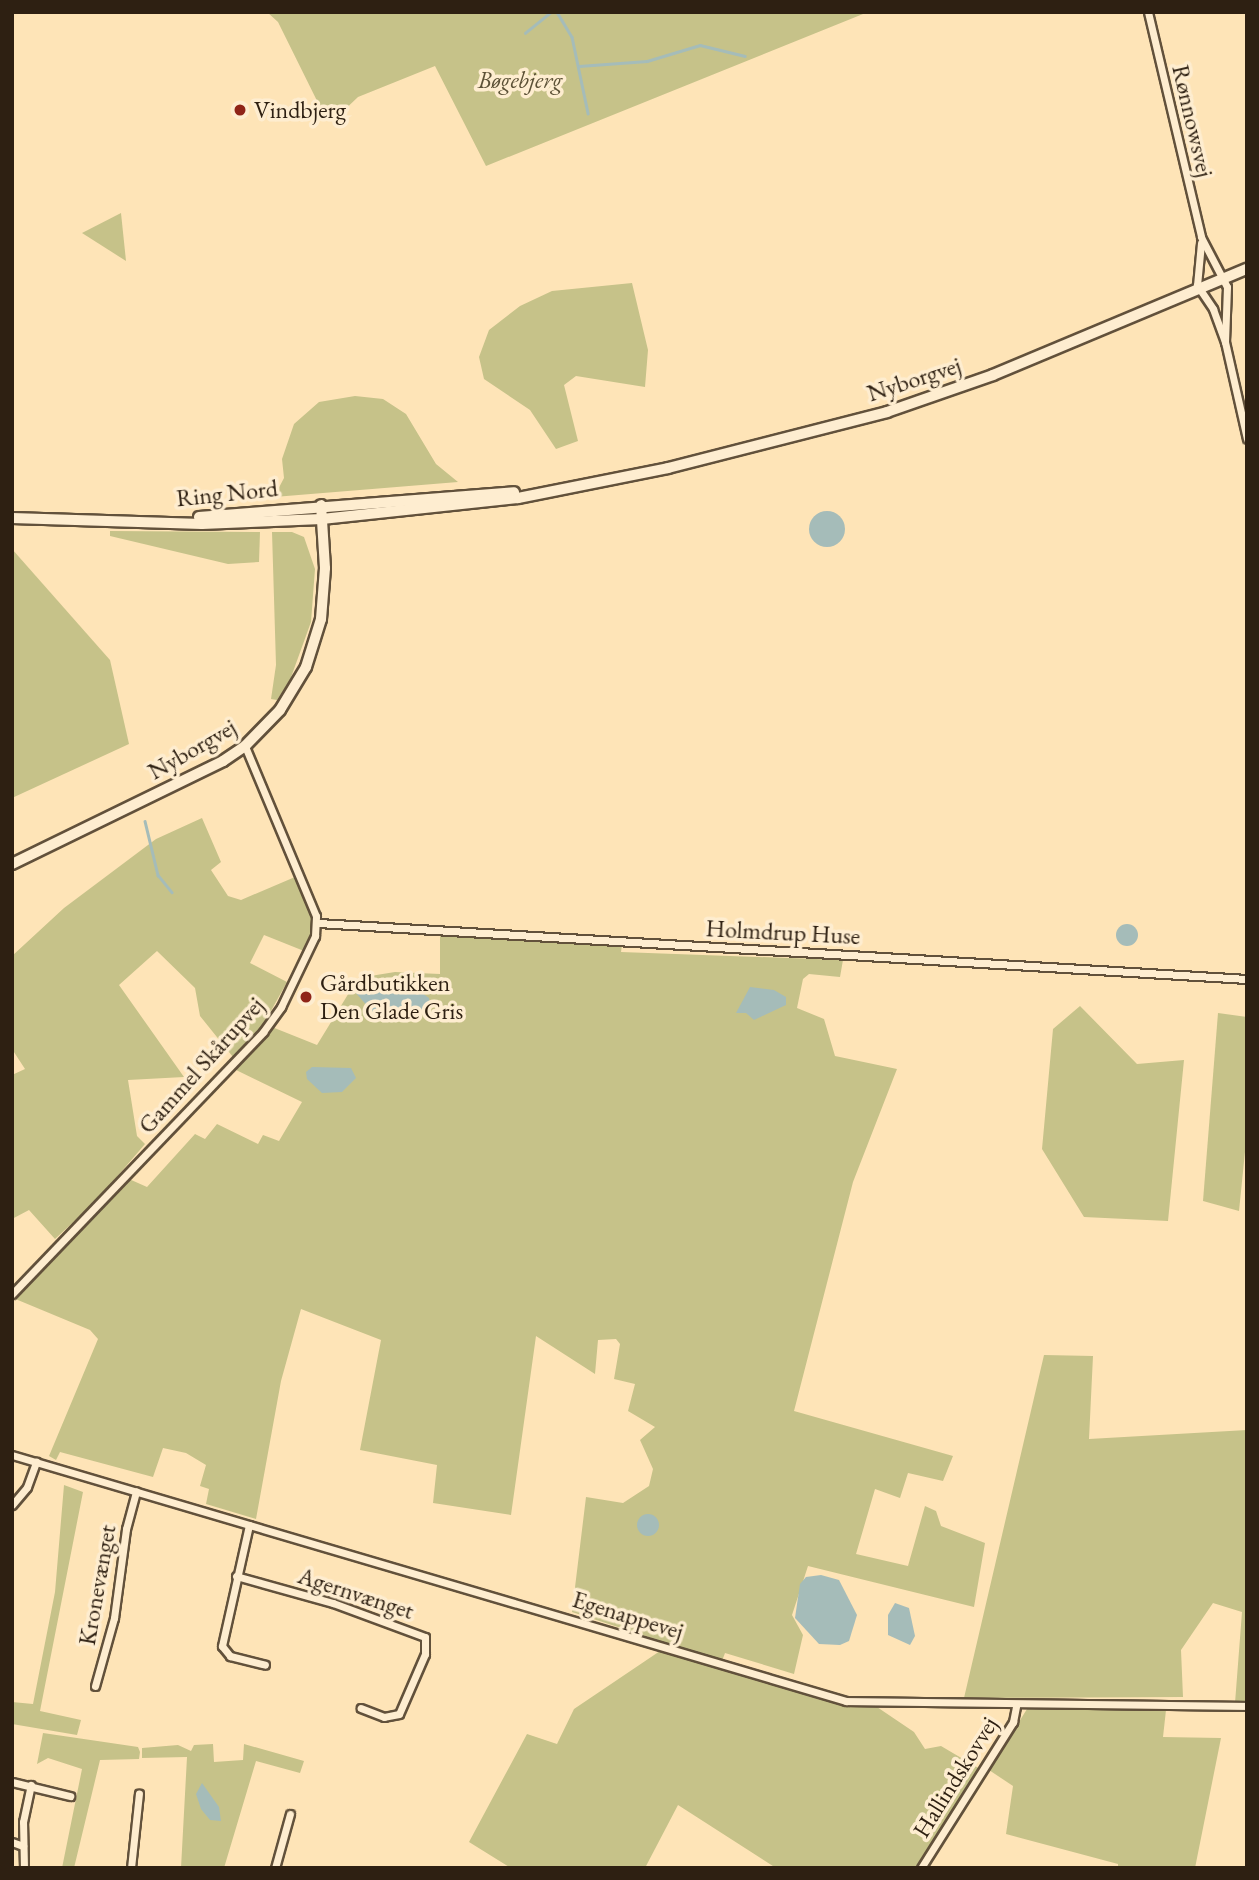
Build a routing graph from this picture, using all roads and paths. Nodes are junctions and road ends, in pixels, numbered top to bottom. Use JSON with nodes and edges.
{"nodes":[{"id":1,"x":1148,"y":12,"type":"edge"},
{"id":2,"x":1201,"y":237,"type":"junction"},
{"id":3,"x":1247,"y":269,"type":"edge"},
{"id":4,"x":1223,"y":280,"type":"junction"},
{"id":5,"x":1200,"y":292,"type":"junction"},
{"id":6,"x":1225,"y":342,"type":"junction"},
{"id":7,"x":1247,"y":439,"type":"edge"},
{"id":8,"x":580,"y":485,"type":"junction"},
{"id":9,"x":321,"y":505,"type":"junction"},
{"id":10,"x":12,"y":518,"type":"edge"},
{"id":11,"x":322,"y":519,"type":"junction"},
{"id":12,"x":136,"y":522,"type":"junction"},
{"id":13,"x":246,"y":746,"type":"junction"},
{"id":14,"x":12,"y":864,"type":"edge"},
{"id":15,"x":318,"y":923,"type":"junction"},
{"id":16,"x":1247,"y":979,"type":"edge"},
{"id":17,"x":12,"y":1294,"type":"edge"},
{"id":18,"x":12,"y":1455,"type":"edge"},
{"id":19,"x":36,"y":1462,"type":"junction"},
{"id":20,"x":136,"y":1491,"type":"junction"},
{"id":21,"x":12,"y":1505,"type":"edge"},
{"id":22,"x":248,"y":1525,"type":"junction"},
{"id":23,"x":236,"y":1576,"type":"junction"},
{"id":24,"x":265,"y":1665,"type":"dead end"},
{"id":25,"x":95,"y":1686,"type":"dead end"},
{"id":26,"x":1016,"y":1706,"type":"junction"},
{"id":27,"x":1247,"y":1706,"type":"edge"},
{"id":28,"x":361,"y":1709,"type":"dead end"},
{"id":29,"x":12,"y":1782,"type":"edge"},
{"id":30,"x":31,"y":1785,"type":"junction"},
{"id":31,"x":139,"y":1793,"type":"dead end"},
{"id":32,"x":70,"y":1796,"type":"dead end"},
{"id":33,"x":290,"y":1814,"type":"dead end"},
{"id":34,"x":12,"y":1842,"type":"edge"},
{"id":35,"x":23,"y":1846,"type":"junction"},
{"id":36,"x":24,"y":1868,"type":"edge"},
{"id":37,"x":131,"y":1868,"type":"edge"},
{"id":38,"x":275,"y":1868,"type":"edge"},
{"id":39,"x":921,"y":1868,"type":"edge"}],
"edges":[{"from":1,"to":2,"type":"street","name":"Rønnowsvej"},
{"from":2,"to":4,"type":"street","name":"Rønnowsvej"},
{"from":2,"to":5,"type":"street","name":"Rønnowsvej"},
{"from":3,"to":4,"type":"main road","name":"Nyborgvej"},
{"from":4,"to":5,"type":"main road","name":"Nyborgvej"},
{"from":4,"to":6,"type":"street"},
{"from":5,"to":6,"type":"street"},
{"from":5,"to":8,"type":"main road","name":"Nyborgvej"},
{"from":6,"to":7,"type":"street"},
{"from":8,"to":9,"type":"main road","name":"Nyborgvej"},
{"from":8,"to":11,"type":"main road","name":"Nyborgvej"},
{"from":9,"to":11,"type":"main road","name":"Nyborgvej"},
{"from":9,"to":12,"type":"main road","name":"Ring Nord"},
{"from":10,"to":12,"type":"main road","name":"Ring Nord"},
{"from":11,"to":12,"type":"main road","name":"Ring Nord"},
{"from":11,"to":13,"type":"main road","name":"Nyborgvej"},
{"from":13,"to":14,"type":"main road","name":"Nyborgvej"},
{"from":13,"to":15,"type":"street"},
{"from":15,"to":16,"type":"street","name":"Holmdrup Huse"},
{"from":15,"to":17,"type":"street","name":"Gammel Skårupvej"},
{"from":18,"to":19,"type":"street","name":"Egenappevej"},
{"from":19,"to":20,"type":"street","name":"Egenappevej"},
{"from":19,"to":21,"type":"street"},
{"from":20,"to":22,"type":"street","name":"Egenappevej"},
{"from":20,"to":25,"type":"street","name":"Kronevænget"},
{"from":22,"to":23,"type":"street"},
{"from":22,"to":26,"type":"street","name":"Egenappevej"},
{"from":23,"to":24,"type":"street"},
{"from":23,"to":28,"type":"street","name":"Agernvænget"},
{"from":26,"to":27,"type":"street","name":"Egenappevej"},
{"from":26,"to":39,"type":"street","name":"Hallindskovvej"},
{"from":29,"to":30,"type":"street"},
{"from":30,"to":32,"type":"street"},
{"from":30,"to":35,"type":"street"},
{"from":31,"to":37,"type":"street"},
{"from":33,"to":38,"type":"street"},
{"from":34,"to":35,"type":"street"},
{"from":35,"to":36,"type":"street"}]}
